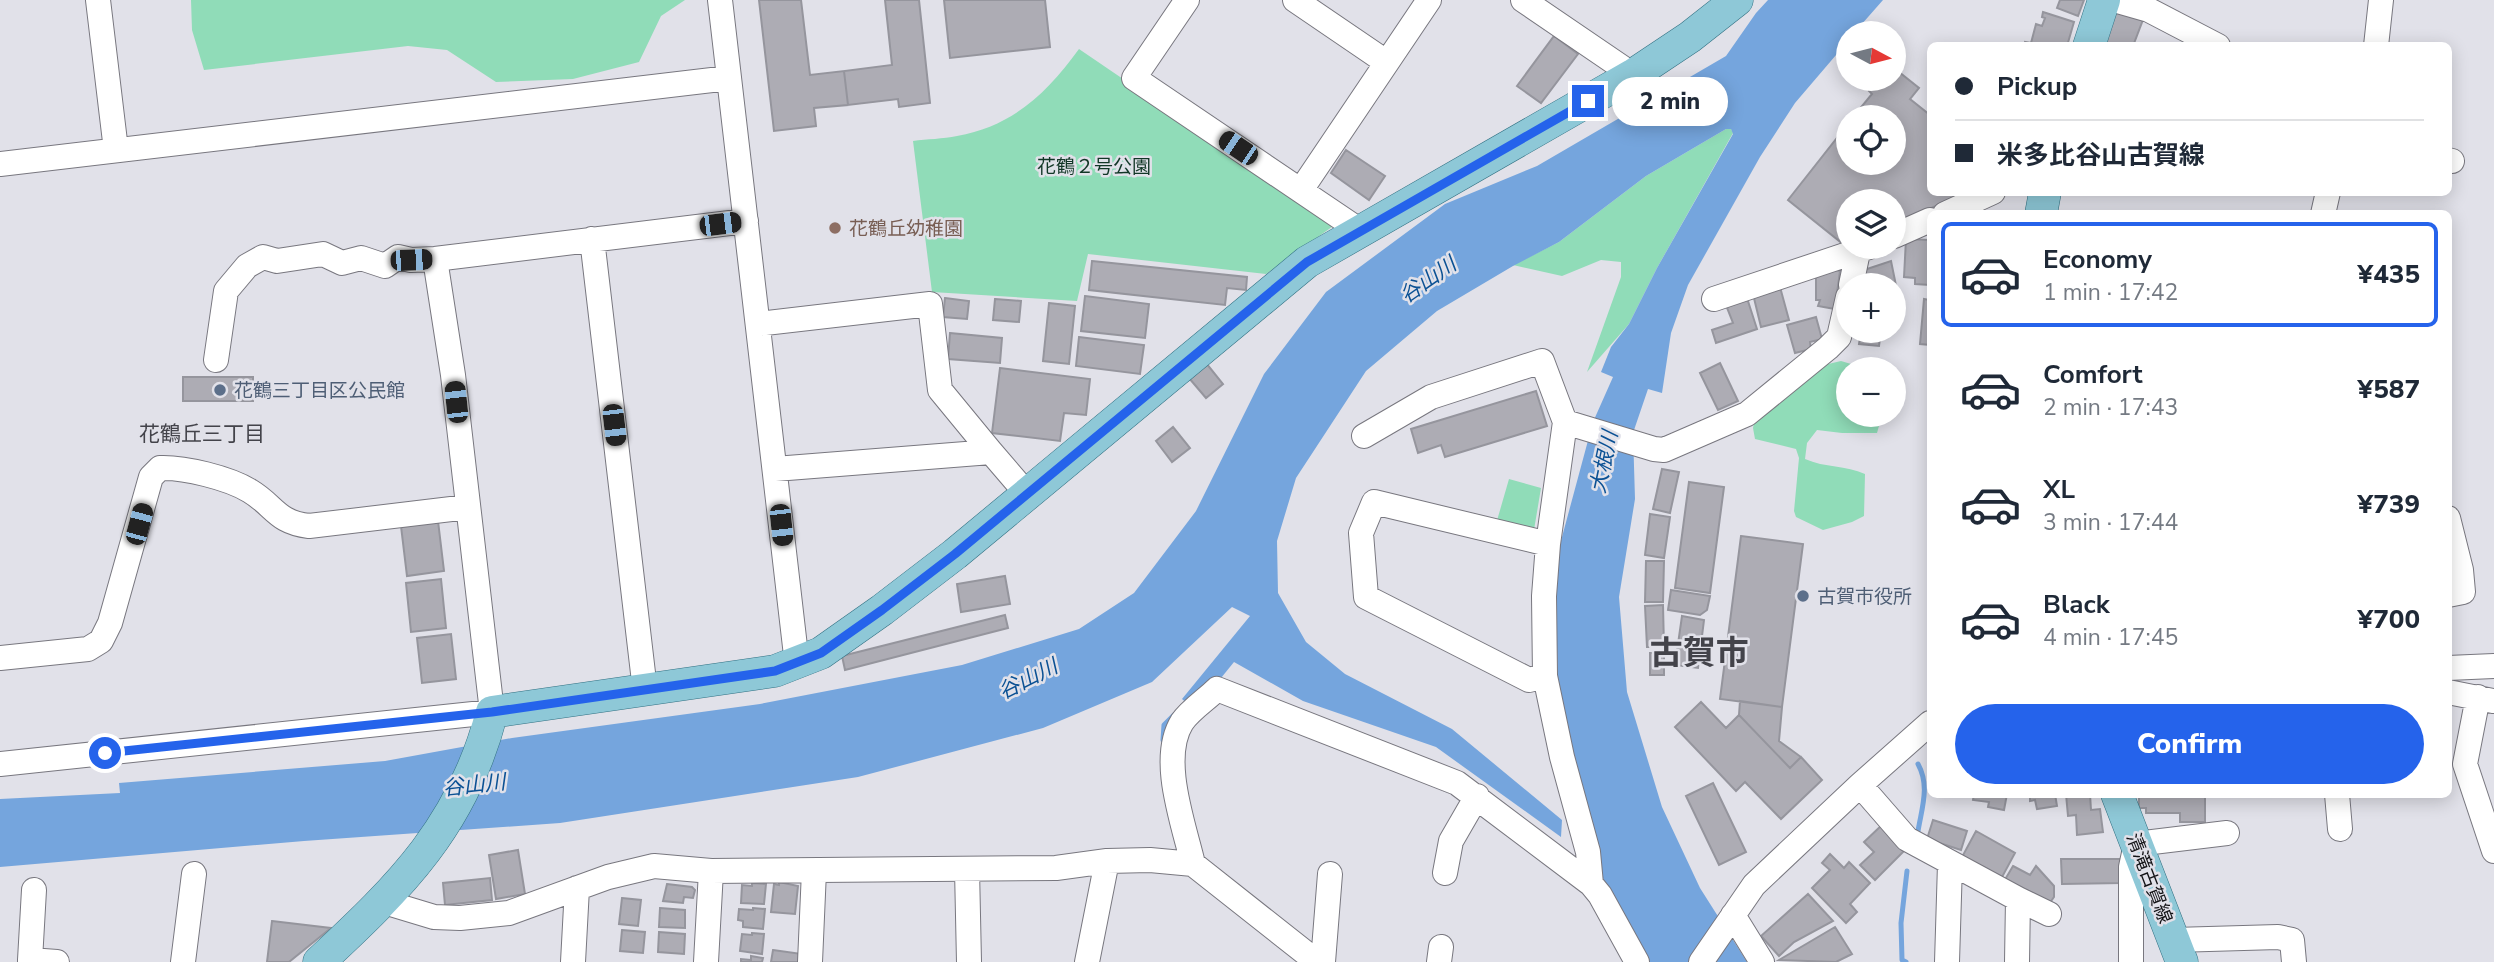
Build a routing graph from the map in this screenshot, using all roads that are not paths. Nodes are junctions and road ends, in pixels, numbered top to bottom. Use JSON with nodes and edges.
{"nodes":[{"id":1,"x":98,"y":0,"type":"edge"},
{"id":2,"x":720,"y":0,"type":"edge"},
{"id":3,"x":1187,"y":0,"type":"edge"},
{"id":4,"x":1295,"y":0,"type":"edge"},
{"id":5,"x":1429,"y":0,"type":"edge"},
{"id":6,"x":1522,"y":0,"type":"edge"},
{"id":7,"x":1737,"y":0,"type":"edge"},
{"id":8,"x":2104,"y":0,"type":"edge"},
{"id":9,"x":2114,"y":0,"type":"edge"},
{"id":10,"x":2381,"y":0,"type":"edge"},
{"id":11,"x":2090,"y":42,"type":"edge"},
{"id":12,"x":2210,"y":42,"type":"edge"},
{"id":13,"x":2376,"y":42,"type":"edge"},
{"id":14,"x":1386,"y":62,"type":"junction"},
{"id":15,"x":1633,"y":75,"type":"junction"},
{"id":16,"x":729,"y":78,"type":"junction"},
{"id":17,"x":116,"y":150,"type":"junction"},
{"id":18,"x":0,"y":164,"type":"edge"},
{"id":19,"x":1301,"y":190,"type":"junction"},
{"id":20,"x":1984,"y":196,"type":"edge"},
{"id":21,"x":1954,"y":210,"type":"edge"},
{"id":22,"x":746,"y":221,"type":"junction"},
{"id":23,"x":1927,"y":221,"type":"edge"},
{"id":24,"x":1359,"y":230,"type":"junction"},
{"id":25,"x":1906,"y":231,"type":"edge"},
{"id":26,"x":593,"y":239,"type":"junction"},
{"id":27,"x":1836,"y":258,"type":"edge"},
{"id":28,"x":435,"y":259,"type":"junction"},
{"id":29,"x":1714,"y":299,"type":"dead end"},
{"id":30,"x":758,"y":324,"type":"junction"},
{"id":31,"x":1836,"y":340,"type":"edge"},
{"id":32,"x":216,"y":360,"type":"dead end"},
{"id":33,"x":1565,"y":422,"type":"junction"},
{"id":34,"x":1364,"y":436,"type":"dead end"},
{"id":35,"x":991,"y":452,"type":"junction"},
{"id":36,"x":775,"y":469,"type":"junction"},
{"id":37,"x":1027,"y":494,"type":"junction"},
{"id":38,"x":468,"y":507,"type":"junction"},
{"id":39,"x":2452,"y":533,"type":"edge"},
{"id":40,"x":1548,"y":544,"type":"junction"},
{"id":41,"x":2452,"y":594,"type":"edge"},
{"id":42,"x":0,"y":658,"type":"edge"},
{"id":43,"x":797,"y":664,"type":"junction"},
{"id":44,"x":2494,"y":666,"type":"edge"},
{"id":45,"x":2452,"y":668,"type":"edge"},
{"id":46,"x":1545,"y":677,"type":"junction"},
{"id":47,"x":645,"y":690,"type":"junction"},
{"id":48,"x":2452,"y":693,"type":"edge"},
{"id":49,"x":2486,"y":699,"type":"edge"},
{"id":50,"x":492,"y":712,"type":"junction"},
{"id":51,"x":1927,"y":724,"type":"edge"},
{"id":52,"x":0,"y":764,"type":"edge"},
{"id":53,"x":1860,"y":785,"type":"junction"},
{"id":54,"x":1477,"y":796,"type":"junction"},
{"id":55,"x":2119,"y":798,"type":"edge"},
{"id":56,"x":2337,"y":798,"type":"edge"},
{"id":57,"x":2340,"y":829,"type":"dead end"},
{"id":58,"x":2227,"y":833,"type":"dead end"},
{"id":59,"x":2136,"y":844,"type":"junction"},
{"id":60,"x":2494,"y":851,"type":"edge"},
{"id":61,"x":1107,"y":861,"type":"junction"},
{"id":62,"x":1193,"y":864,"type":"junction"},
{"id":63,"x":1950,"y":864,"type":"junction"},
{"id":64,"x":967,"y":869,"type":"junction"},
{"id":65,"x":711,"y":871,"type":"junction"},
{"id":66,"x":814,"y":871,"type":"junction"},
{"id":67,"x":1445,"y":873,"type":"dead end"},
{"id":68,"x":194,"y":874,"type":"dead end"},
{"id":69,"x":1330,"y":874,"type":"dead end"},
{"id":70,"x":1591,"y":884,"type":"junction"},
{"id":71,"x":577,"y":888,"type":"junction"},
{"id":72,"x":34,"y":890,"type":"dead end"},
{"id":73,"x":2018,"y":899,"type":"junction"},
{"id":74,"x":381,"y":901,"type":"junction"},
{"id":75,"x":1733,"y":915,"type":"junction"},
{"id":76,"x":2049,"y":915,"type":"dead end"},
{"id":77,"x":2178,"y":951,"type":"edge"},
{"id":78,"x":30,"y":961,"type":"edge"},
{"id":79,"x":57,"y":962,"type":"edge"},
{"id":80,"x":183,"y":962,"type":"edge"},
{"id":81,"x":319,"y":962,"type":"edge"},
{"id":82,"x":573,"y":962,"type":"edge"},
{"id":83,"x":706,"y":962,"type":"edge"},
{"id":84,"x":810,"y":962,"type":"edge"},
{"id":85,"x":969,"y":962,"type":"edge"},
{"id":86,"x":1087,"y":962,"type":"edge"},
{"id":87,"x":1317,"y":962,"type":"edge"},
{"id":88,"x":1322,"y":962,"type":"edge"},
{"id":89,"x":1637,"y":962,"type":"edge"},
{"id":90,"x":1701,"y":962,"type":"edge"},
{"id":91,"x":1762,"y":962,"type":"edge"},
{"id":92,"x":1947,"y":962,"type":"edge"},
{"id":93,"x":2017,"y":962,"type":"edge"},
{"id":94,"x":2131,"y":962,"type":"edge"},
{"id":95,"x":2294,"y":962,"type":"edge"}],
"edges":[{"from":1,"to":17,"type":"street"},
{"from":2,"to":16,"type":"street"},
{"from":3,"to":19,"type":"street"},
{"from":4,"to":14,"type":"street"},
{"from":5,"to":14,"type":"street"},
{"from":6,"to":15,"type":"street"},
{"from":7,"to":15,"type":"main road"},
{"from":8,"to":11,"type":"main road"},
{"from":9,"to":12,"type":"street"},
{"from":10,"to":13,"type":"street"},
{"from":14,"to":19,"type":"street"},
{"from":15,"to":24,"type":"main road"},
{"from":16,"to":17,"type":"street"},
{"from":16,"to":22,"type":"street"},
{"from":17,"to":18,"type":"street"},
{"from":19,"to":24,"type":"street"},
{"from":20,"to":21,"type":"street"},
{"from":22,"to":26,"type":"street"},
{"from":22,"to":30,"type":"street"},
{"from":23,"to":25,"type":"street"},
{"from":24,"to":37,"type":"main road"},
{"from":26,"to":28,"type":"street"},
{"from":26,"to":47,"type":"street"},
{"from":27,"to":29,"type":"street"},
{"from":28,"to":32,"type":"street"},
{"from":28,"to":38,"type":"street"},
{"from":30,"to":35,"type":"street"},
{"from":30,"to":36,"type":"street"},
{"from":31,"to":33,"type":"street"},
{"from":33,"to":34,"type":"street"},
{"from":33,"to":40,"type":"street"},
{"from":35,"to":36,"type":"street"},
{"from":35,"to":37,"type":"street"},
{"from":36,"to":43,"type":"street"},
{"from":37,"to":43,"type":"main road"},
{"from":38,"to":42,"type":"street"},
{"from":38,"to":50,"type":"street"},
{"from":39,"to":41,"type":"street"},
{"from":40,"to":46,"type":"street"},
{"from":40,"to":46,"type":"street"},
{"from":43,"to":47,"type":"main road"},
{"from":44,"to":45,"type":"street"},
{"from":46,"to":70,"type":"street"},
{"from":47,"to":50,"type":"main road"},
{"from":48,"to":49,"type":"street"},
{"from":49,"to":60,"type":"street"},
{"from":50,"to":52,"type":"street"},
{"from":50,"to":74,"type":"main road"},
{"from":51,"to":53,"type":"street"},
{"from":53,"to":63,"type":"street"},
{"from":53,"to":75,"type":"street"},
{"from":54,"to":62,"type":"street"},
{"from":54,"to":67,"type":"street"},
{"from":54,"to":70,"type":"street"},
{"from":55,"to":59,"type":"main road","name":"清滝古賀線"},
{"from":56,"to":57,"type":"street"},
{"from":58,"to":59,"type":"street"},
{"from":59,"to":77,"type":"main road","name":"清滝古賀線"},
{"from":59,"to":94,"type":"street"},
{"from":61,"to":62,"type":"street"},
{"from":61,"to":64,"type":"street"},
{"from":61,"to":86,"type":"street"},
{"from":62,"to":87,"type":"street"},
{"from":63,"to":73,"type":"street"},
{"from":63,"to":92,"type":"street"},
{"from":64,"to":66,"type":"street"},
{"from":64,"to":85,"type":"street"},
{"from":65,"to":66,"type":"street"},
{"from":65,"to":71,"type":"street"},
{"from":65,"to":83,"type":"street"},
{"from":66,"to":84,"type":"street"},
{"from":68,"to":80,"type":"street"},
{"from":69,"to":88,"type":"street"},
{"from":70,"to":89,"type":"street"},
{"from":71,"to":74,"type":"street"},
{"from":71,"to":82,"type":"street"},
{"from":72,"to":78,"type":"street"},
{"from":73,"to":76,"type":"street"},
{"from":73,"to":93,"type":"street"},
{"from":74,"to":81,"type":"main road"},
{"from":75,"to":90,"type":"street"},
{"from":75,"to":91,"type":"street"},
{"from":77,"to":95,"type":"street"},
{"from":78,"to":79,"type":"street"}]}
